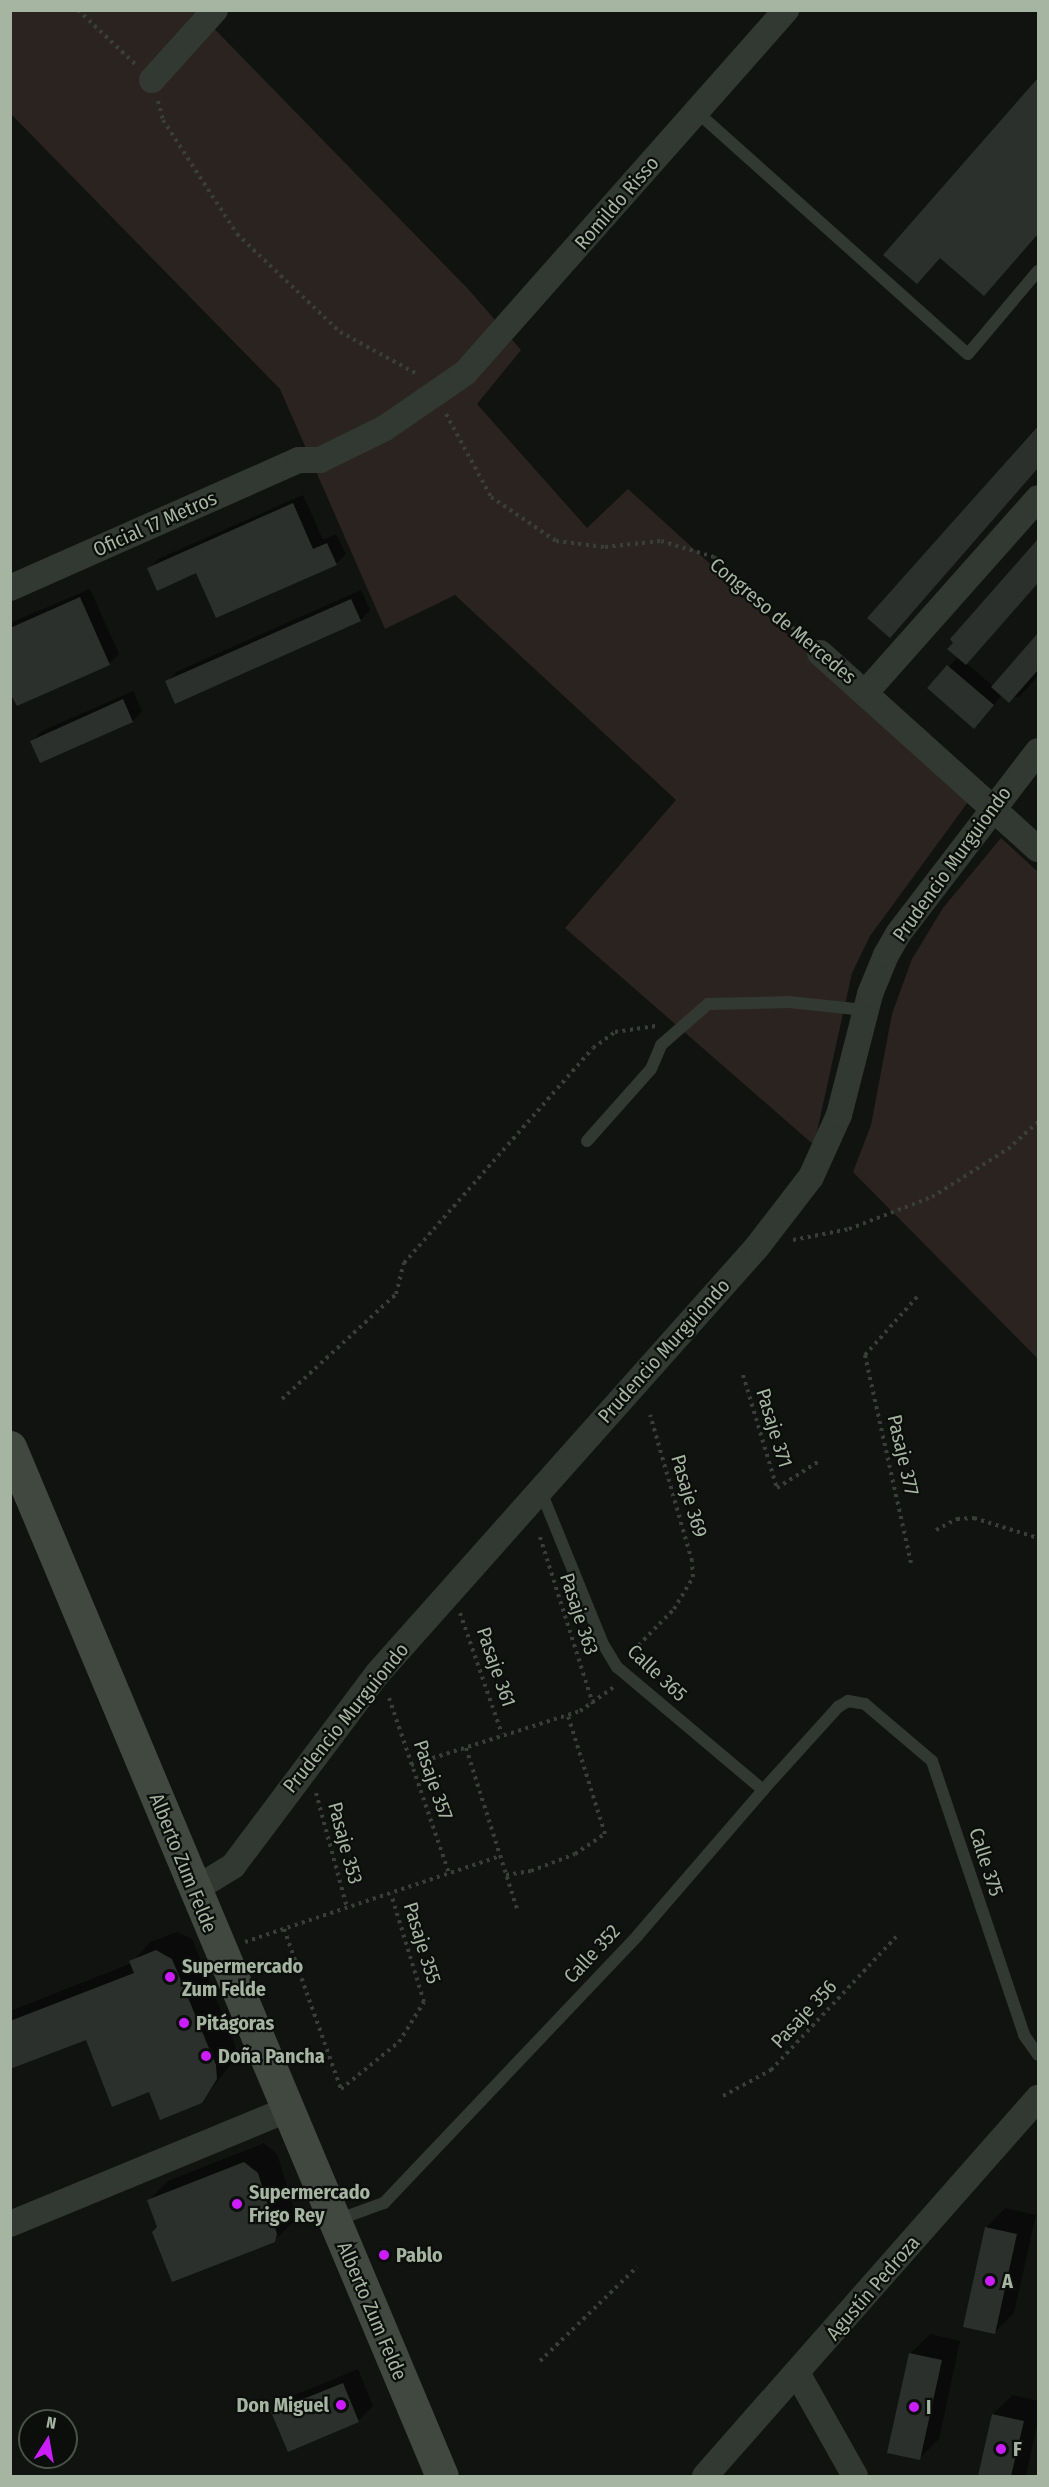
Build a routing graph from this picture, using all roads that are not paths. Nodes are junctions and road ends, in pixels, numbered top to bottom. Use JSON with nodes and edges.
{"nodes":[{"id":1,"x":215,"y":10,"type":"edge"},
{"id":2,"x":786,"y":10,"type":"edge"},
{"id":3,"x":152,"y":80,"type":"road end"},
{"id":4,"x":697,"y":112,"type":"junction"},
{"id":5,"x":1038,"y":271,"type":"edge"},
{"id":6,"x":299,"y":460,"type":"joint"},
{"id":7,"x":1038,"y":498,"type":"edge"},
{"id":8,"x":10,"y":588,"type":"edge"},
{"id":9,"x":820,"y":653,"type":"road end"},
{"id":10,"x":866,"y":692,"type":"junction"},
{"id":11,"x":1038,"y":751,"type":"edge"},
{"id":12,"x":993,"y":809,"type":"junction"},
{"id":13,"x":1038,"y":849,"type":"edge"},
{"id":14,"x":865,"y":1010,"type":"junction"},
{"id":15,"x":587,"y":1141,"type":"dead end"},
{"id":16,"x":10,"y":1448,"type":"edge"},
{"id":17,"x":540,"y":1489,"type":"junction"},
{"id":18,"x":865,"y":1704,"type":"joint"},
{"id":19,"x":763,"y":1790,"type":"junction"},
{"id":20,"x":194,"y":1890,"type":"junction"},
{"id":21,"x":1038,"y":2055,"type":"edge"},
{"id":22,"x":1038,"y":2098,"type":"edge"},
{"id":23,"x":286,"y":2110,"type":"junction"},
{"id":24,"x":334,"y":2221,"type":"junction"},
{"id":25,"x":10,"y":2224,"type":"edge"},
{"id":26,"x":797,"y":2373,"type":"junction"},
{"id":27,"x":442,"y":2476,"type":"edge"},
{"id":28,"x":705,"y":2476,"type":"edge"},
{"id":29,"x":855,"y":2476,"type":"edge"}],
"edges":[{"from":1,"to":3,"type":"street"},
{"from":2,"to":4,"type":"street","name":"Romildo Risso"},
{"from":4,"to":5,"type":"lane"},
{"from":4,"to":6,"type":"street","name":"Romildo Risso"},
{"from":6,"to":8,"type":"street","name":"Oficial 17 Metros"},
{"from":7,"to":10,"type":"street"},
{"from":9,"to":10,"type":"street","name":"Congreso de Mercedes"},
{"from":10,"to":12,"type":"street","name":"Congreso de Mercedes"},
{"from":11,"to":12,"type":"street","name":"Prudencio Murguiondo"},
{"from":12,"to":13,"type":"street","name":"Congreso de Mercedes"},
{"from":12,"to":14,"type":"street","name":"Prudencio Murguiondo"},
{"from":14,"to":15,"type":"lane"},
{"from":14,"to":17,"type":"street","name":"Prudencio Murguiondo"},
{"from":16,"to":20,"type":"street","name":"Alberto Zum Felde"},
{"from":17,"to":19,"type":"lane","name":"Calle 365"},
{"from":17,"to":20,"type":"street","name":"Prudencio Murguiondo"},
{"from":18,"to":19,"type":"lane","name":"Calle 352"},
{"from":18,"to":21,"type":"lane","name":"Calle 375"},
{"from":19,"to":24,"type":"lane","name":"Calle 352"},
{"from":20,"to":23,"type":"street","name":"Alberto Zum Felde"},
{"from":22,"to":26,"type":"street","name":"Agustín Pedroza"},
{"from":23,"to":24,"type":"street","name":"Alberto Zum Felde"},
{"from":23,"to":25,"type":"street"},
{"from":24,"to":27,"type":"street","name":"Alberto Zum Felde"},
{"from":26,"to":28,"type":"street","name":"Agustín Pedroza"},
{"from":26,"to":29,"type":"street"}]}
